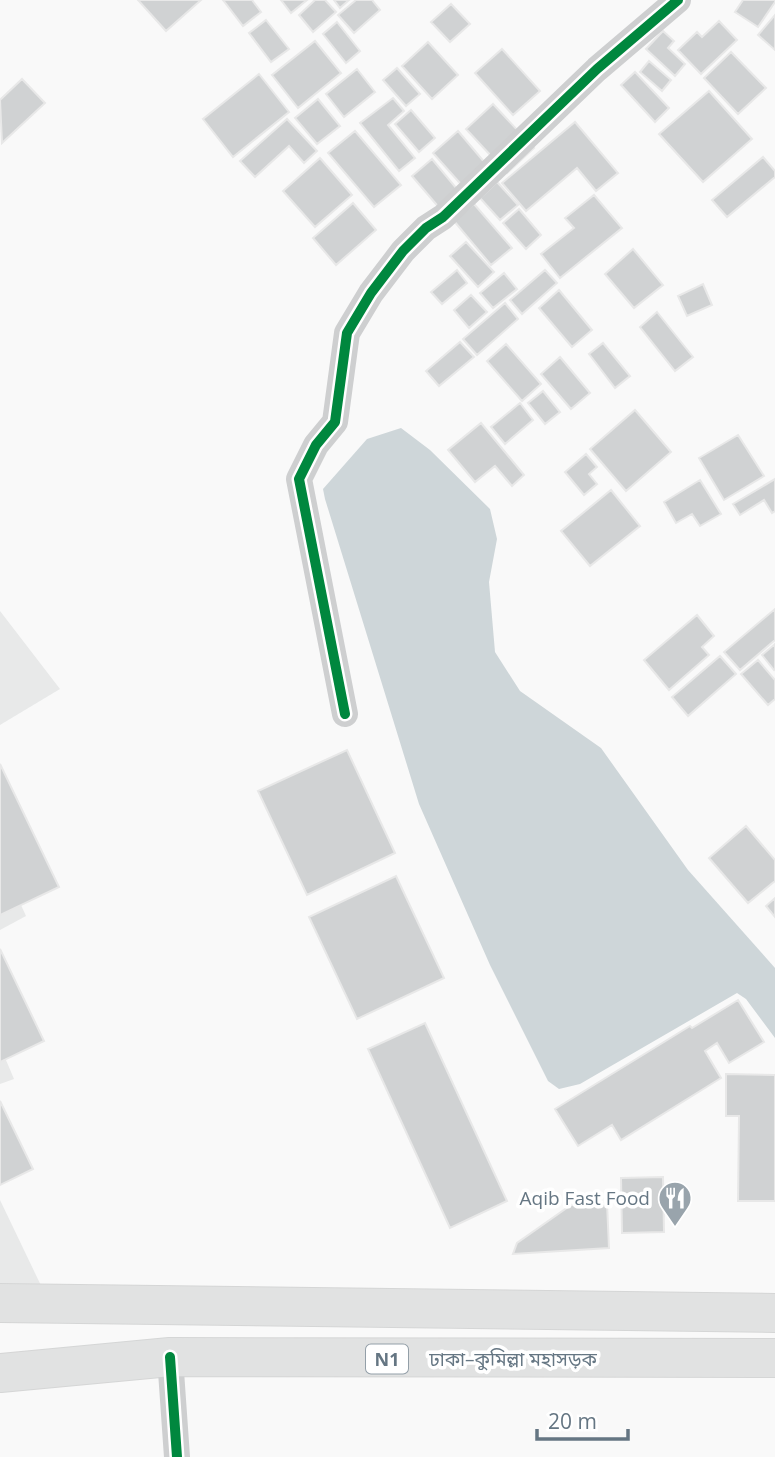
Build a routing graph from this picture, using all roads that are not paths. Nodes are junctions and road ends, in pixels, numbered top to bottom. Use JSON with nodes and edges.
{"nodes":[{"id":1,"x":678,"y":0,"type":"edge"},
{"id":2,"x":345,"y":714,"type":"dead end"},
{"id":3,"x":0,"y":1303,"type":"edge"},
{"id":4,"x":775,"y":1313,"type":"edge"},
{"id":5,"x":170,"y":1357,"type":"junction"},
{"id":6,"x":775,"y":1358,"type":"edge"},
{"id":7,"x":0,"y":1373,"type":"edge"},
{"id":8,"x":177,"y":1457,"type":"edge"}],
"edges":[{"from":1,"to":2,"type":"street"},
{"from":3,"to":4,"type":"highway"},
{"from":5,"to":6,"type":"highway","name":"ঢাকা–কুমিল্লা মহাসড়ক","number":"N1"},
{"from":5,"to":7,"type":"highway","name":"ঢাকা–কুমিল্লা মহাসড়ক","number":"N1"},
{"from":5,"to":8,"type":"street"}]}
